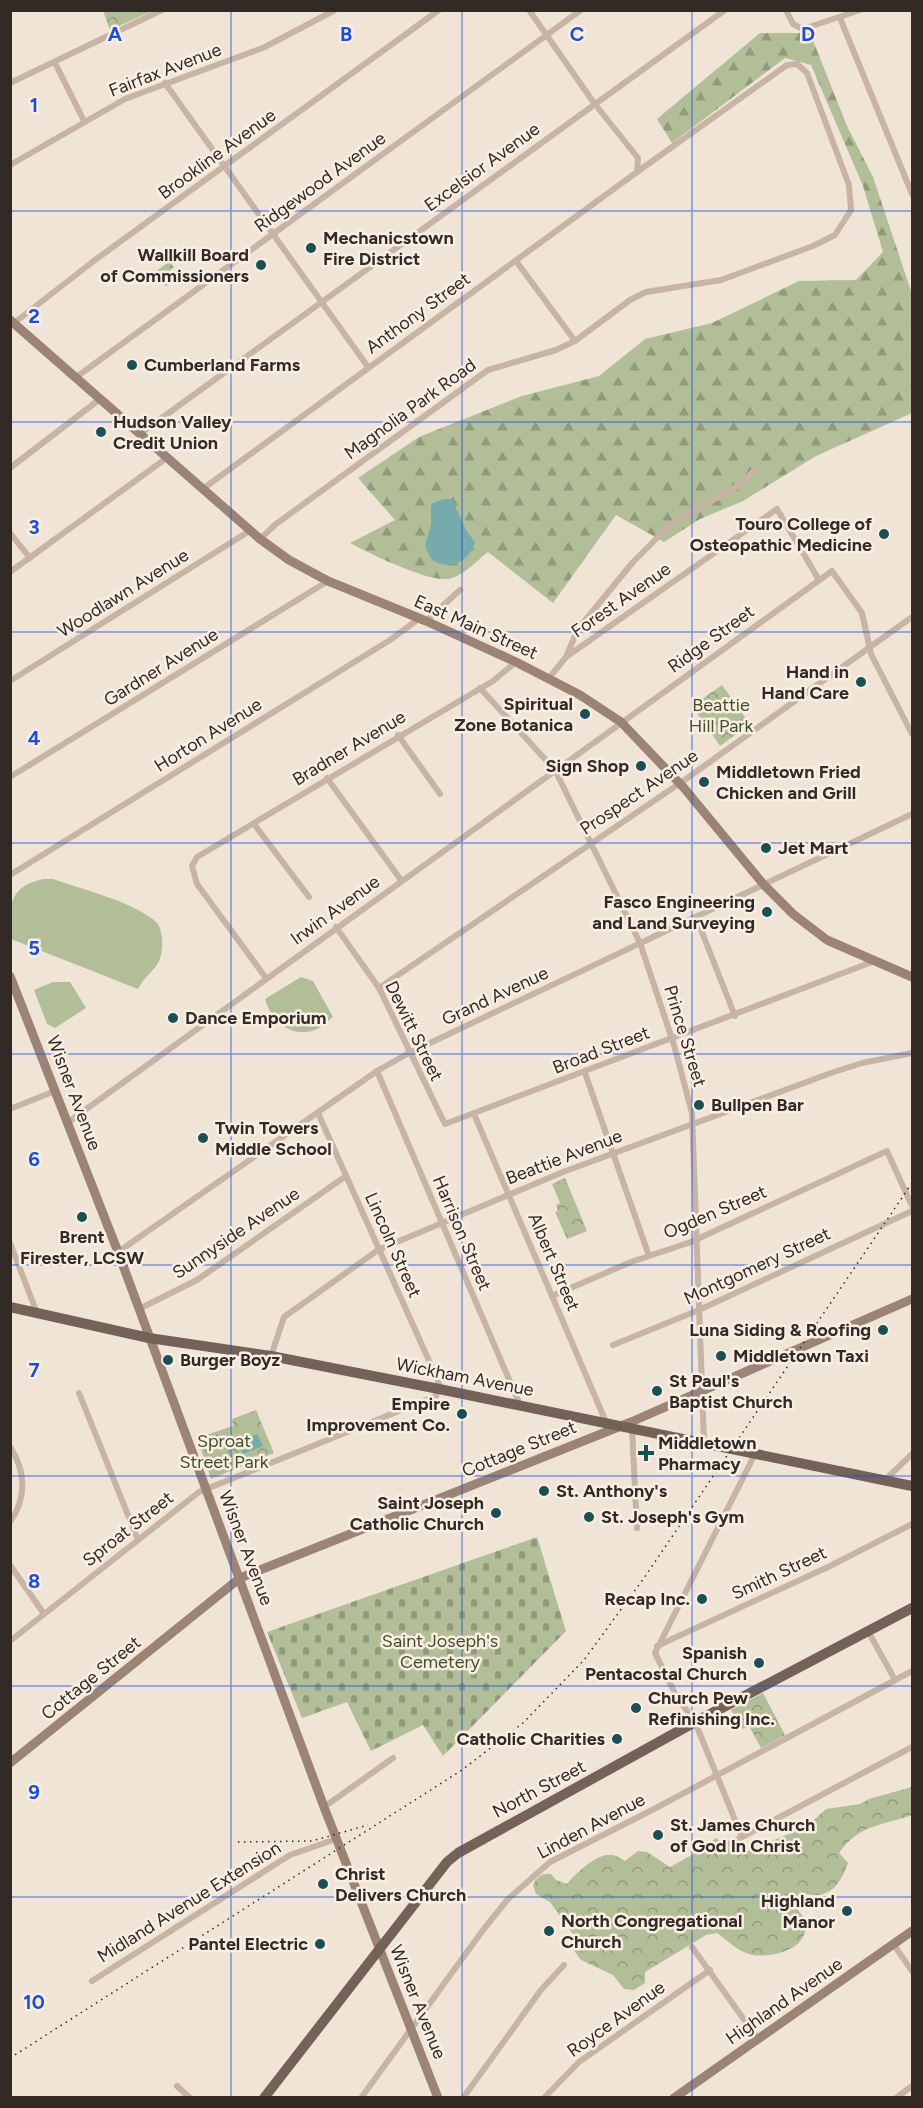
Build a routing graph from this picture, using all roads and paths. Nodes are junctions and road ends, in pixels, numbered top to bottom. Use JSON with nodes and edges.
{"nodes":[{"id":1,"x":162,"y":10,"type":"edge"},
{"id":2,"x":335,"y":10,"type":"edge"},
{"id":3,"x":439,"y":10,"type":"edge"},
{"id":4,"x":529,"y":10,"type":"edge"},
{"id":5,"x":582,"y":10,"type":"edge"},
{"id":6,"x":725,"y":10,"type":"edge"},
{"id":7,"x":786,"y":10,"type":"edge"},
{"id":8,"x":860,"y":10,"type":"edge"},
{"id":9,"x":840,"y":18,"type":"junction"},
{"id":10,"x":547,"y":36,"type":"junction"},
{"id":11,"x":55,"y":63,"type":"junction"},
{"id":12,"x":10,"y":83,"type":"edge"},
{"id":13,"x":165,"y":83,"type":"junction"},
{"id":14,"x":594,"y":103,"type":"junction"},
{"id":15,"x":84,"y":121,"type":"junction"},
{"id":16,"x":10,"y":165,"type":"edge"},
{"id":17,"x":225,"y":167,"type":"junction"},
{"id":18,"x":637,"y":172,"type":"junction"},
{"id":19,"x":912,"y":194,"type":"edge"},
{"id":20,"x":273,"y":234,"type":"junction"},
{"id":21,"x":516,"y":261,"type":"junction"},
{"id":22,"x":320,"y":301,"type":"junction"},
{"id":23,"x":12,"y":322,"type":"edge"},
{"id":24,"x":575,"y":341,"type":"junction"},
{"id":25,"x":368,"y":367,"type":"junction"},
{"id":26,"x":75,"y":378,"type":"junction"},
{"id":27,"x":100,"y":399,"type":"junction"},
{"id":28,"x":141,"y":433,"type":"junction"},
{"id":29,"x":168,"y":457,"type":"junction"},
{"id":30,"x":10,"y":468,"type":"edge"},
{"id":31,"x":755,"y":470,"type":"dead end"},
{"id":32,"x":204,"y":488,"type":"junction"},
{"id":33,"x":251,"y":530,"type":"junction"},
{"id":34,"x":10,"y":533,"type":"edge"},
{"id":35,"x":260,"y":539,"type":"junction"},
{"id":36,"x":30,"y":558,"type":"junction"},
{"id":37,"x":10,"y":572,"type":"edge"},
{"id":38,"x":819,"y":580,"type":"junction"},
{"id":39,"x":328,"y":581,"type":"junction"},
{"id":40,"x":460,"y":590,"type":"dead end"},
{"id":41,"x":912,"y":618,"type":"edge"},
{"id":42,"x":423,"y":620,"type":"junction"},
{"id":43,"x":870,"y":647,"type":"junction"},
{"id":44,"x":566,"y":657,"type":"junction"},
{"id":45,"x":516,"y":662,"type":"junction"},
{"id":46,"x":549,"y":678,"type":"junction"},
{"id":47,"x":10,"y":681,"type":"edge"},
{"id":48,"x":480,"y":688,"type":"junction"},
{"id":49,"x":621,"y":722,"type":"junction"},
{"id":50,"x":912,"y":734,"type":"edge"},
{"id":51,"x":398,"y":735,"type":"junction"},
{"id":52,"x":555,"y":770,"type":"junction"},
{"id":53,"x":10,"y":777,"type":"edge"},
{"id":54,"x":327,"y":778,"type":"junction"},
{"id":55,"x":680,"y":783,"type":"junction"},
{"id":56,"x":440,"y":794,"type":"dead end"},
{"id":57,"x":912,"y":814,"type":"edge"},
{"id":58,"x":254,"y":824,"type":"junction"},
{"id":59,"x":591,"y":842,"type":"junction"},
{"id":60,"x":10,"y":874,"type":"edge"},
{"id":61,"x":401,"y":880,"type":"junction"},
{"id":62,"x":764,"y":885,"type":"junction"},
{"id":63,"x":309,"y":897,"type":"dead end"},
{"id":64,"x":696,"y":917,"type":"junction"},
{"id":65,"x":336,"y":927,"type":"junction"},
{"id":66,"x":640,"y":943,"type":"junction"},
{"id":67,"x":872,"y":962,"type":"junction"},
{"id":68,"x":10,"y":976,"type":"edge"},
{"id":69,"x":912,"y":977,"type":"edge"},
{"id":70,"x":266,"y":978,"type":"junction"},
{"id":71,"x":379,"y":988,"type":"junction"},
{"id":72,"x":735,"y":1016,"type":"junction"},
{"id":73,"x":672,"y":1038,"type":"junction"},
{"id":74,"x":409,"y":1053,"type":"junction"},
{"id":75,"x":912,"y":1053,"type":"edge"},
{"id":76,"x":377,"y":1071,"type":"junction"},
{"id":77,"x":585,"y":1073,"type":"junction"},
{"id":78,"x":56,"y":1091,"type":"junction"},
{"id":79,"x":10,"y":1109,"type":"edge"},
{"id":80,"x":318,"y":1113,"type":"junction"},
{"id":81,"x":474,"y":1114,"type":"junction"},
{"id":82,"x":67,"y":1123,"type":"junction"},
{"id":83,"x":692,"y":1124,"type":"junction"},
{"id":84,"x":613,"y":1153,"type":"junction"},
{"id":85,"x":346,"y":1176,"type":"junction"},
{"id":86,"x":508,"y":1194,"type":"junction"},
{"id":87,"x":912,"y":1206,"type":"edge"},
{"id":88,"x":912,"y":1211,"type":"edge"},
{"id":89,"x":441,"y":1224,"type":"junction"},
{"id":90,"x":696,"y":1238,"type":"junction"},
{"id":91,"x":10,"y":1244,"type":"edge"},
{"id":92,"x":378,"y":1250,"type":"junction"},
{"id":93,"x":118,"y":1252,"type":"junction"},
{"id":94,"x":649,"y":1256,"type":"junction"},
{"id":95,"x":552,"y":1296,"type":"junction"},
{"id":96,"x":912,"y":1299,"type":"edge"},
{"id":97,"x":10,"y":1307,"type":"edge"},
{"id":98,"x":139,"y":1309,"type":"junction"},
{"id":99,"x":699,"y":1310,"type":"junction"},
{"id":100,"x":37,"y":1313,"type":"junction"},
{"id":101,"x":149,"y":1338,"type":"junction"},
{"id":102,"x":613,"y":1345,"type":"dead end"},
{"id":103,"x":271,"y":1356,"type":"junction"},
{"id":104,"x":439,"y":1389,"type":"junction"},
{"id":105,"x":703,"y":1389,"type":"junction"},
{"id":106,"x":79,"y":1393,"type":"dead end"},
{"id":107,"x":520,"y":1405,"type":"junction"},
{"id":108,"x":606,"y":1422,"type":"junction"},
{"id":109,"x":620,"y":1426,"type":"junction"},
{"id":110,"x":632,"y":1429,"type":"junction"},
{"id":111,"x":705,"y":1442,"type":"junction"},
{"id":112,"x":10,"y":1447,"type":"edge"},
{"id":113,"x":755,"y":1454,"type":"junction"},
{"id":114,"x":912,"y":1454,"type":"edge"},
{"id":115,"x":885,"y":1480,"type":"junction"},
{"id":116,"x":912,"y":1486,"type":"edge"},
{"id":117,"x":206,"y":1489,"type":"junction"},
{"id":118,"x":10,"y":1522,"type":"edge"},
{"id":119,"x":912,"y":1524,"type":"edge"},
{"id":120,"x":637,"y":1528,"type":"dead end"},
{"id":121,"x":138,"y":1539,"type":"junction"},
{"id":122,"x":10,"y":1565,"type":"edge"},
{"id":123,"x":240,"y":1578,"type":"junction"},
{"id":124,"x":912,"y":1608,"type":"edge"},
{"id":125,"x":44,"y":1614,"type":"junction"},
{"id":126,"x":868,"y":1631,"type":"junction"},
{"id":127,"x":10,"y":1641,"type":"edge"},
{"id":128,"x":657,"y":1646,"type":"junction"},
{"id":129,"x":912,"y":1671,"type":"edge"},
{"id":130,"x":895,"y":1680,"type":"junction"},
{"id":131,"x":695,"y":1722,"type":"junction"},
{"id":132,"x":912,"y":1747,"type":"edge"},
{"id":133,"x":393,"y":1758,"type":"dead end"},
{"id":134,"x":10,"y":1763,"type":"edge"},
{"id":135,"x":716,"y":1776,"type":"junction"},
{"id":136,"x":324,"y":1807,"type":"junction"},
{"id":137,"x":742,"y":1837,"type":"junction"},
{"id":138,"x":336,"y":1839,"type":"junction"},
{"id":139,"x":729,"y":1844,"type":"dead end"},
{"id":140,"x":912,"y":1931,"type":"edge"},
{"id":141,"x":894,"y":1945,"type":"junction"},
{"id":142,"x":692,"y":1947,"type":"dead end"},
{"id":143,"x":379,"y":1949,"type":"junction"},
{"id":144,"x":564,"y":1965,"type":"dead end"},
{"id":145,"x":710,"y":1970,"type":"junction"},
{"id":146,"x":912,"y":1971,"type":"edge"},
{"id":147,"x":92,"y":1981,"type":"dead end"},
{"id":148,"x":411,"y":2027,"type":"junction"},
{"id":149,"x":758,"y":2039,"type":"junction"},
{"id":150,"x":177,"y":2086,"type":"dead end"},
{"id":151,"x":912,"y":2086,"type":"edge"},
{"id":152,"x":678,"y":2096,"type":"edge"},
{"id":153,"x":190,"y":2097,"type":"edge"},
{"id":154,"x":264,"y":2097,"type":"edge"},
{"id":155,"x":361,"y":2097,"type":"edge"},
{"id":156,"x":438,"y":2097,"type":"edge"},
{"id":157,"x":463,"y":2097,"type":"edge"},
{"id":158,"x":544,"y":2097,"type":"edge"},
{"id":159,"x":896,"y":2097,"type":"edge"}],
"edges":[{"from":1,"to":11,"type":"street"},
{"from":2,"to":13,"type":"street","name":"Fairfax Avenue"},
{"from":3,"to":17,"type":"street","name":"Brookline Avenue"},
{"from":4,"to":10,"type":"street"},
{"from":5,"to":10,"type":"street","name":"Ridgewood Avenue"},
{"from":6,"to":14,"type":"street","name":"Excelsior Avenue"},
{"from":7,"to":9,"type":"street"},
{"from":8,"to":9,"type":"street"},
{"from":9,"to":19,"type":"street"},
{"from":10,"to":14,"type":"street"},
{"from":10,"to":20,"type":"street","name":"Ridgewood Avenue"},
{"from":11,"to":12,"type":"street"},
{"from":11,"to":15,"type":"street"},
{"from":13,"to":15,"type":"street","name":"Fairfax Avenue"},
{"from":13,"to":17,"type":"street"},
{"from":14,"to":18,"type":"street"},
{"from":14,"to":22,"type":"street","name":"Excelsior Avenue"},
{"from":15,"to":16,"type":"street","name":"Fairfax Avenue"},
{"from":17,"to":20,"type":"street"},
{"from":17,"to":23,"type":"street","name":"Brookline Avenue"},
{"from":18,"to":21,"type":"street","name":"Anthony Street"},
{"from":18,"to":24,"type":"street","name":"Magnolia Park Road"},
{"from":20,"to":22,"type":"street"},
{"from":20,"to":26,"type":"street","name":"Ridgewood Avenue"},
{"from":21,"to":24,"type":"street"},
{"from":21,"to":25,"type":"street","name":"Anthony Street"},
{"from":22,"to":25,"type":"street"},
{"from":22,"to":28,"type":"street","name":"Excelsior Avenue"},
{"from":23,"to":26,"type":"street","name":"East Main Street"},
{"from":24,"to":35,"type":"street","name":"Magnolia Park Road"},
{"from":25,"to":32,"type":"street","name":"Anthony Street"},
{"from":26,"to":27,"type":"street","name":"East Main Street"},
{"from":27,"to":28,"type":"street","name":"East Main Street"},
{"from":27,"to":30,"type":"street"},
{"from":28,"to":29,"type":"street","name":"East Main Street"},
{"from":29,"to":32,"type":"street","name":"East Main Street"},
{"from":29,"to":36,"type":"street"},
{"from":31,"to":44,"type":"street"},
{"from":32,"to":33,"type":"street","name":"East Main Street"},
{"from":33,"to":35,"type":"street","name":"East Main Street"},
{"from":33,"to":47,"type":"street","name":"Woodlawn Avenue"},
{"from":34,"to":36,"type":"street"},
{"from":35,"to":39,"type":"street","name":"East Main Street"},
{"from":36,"to":37,"type":"street"},
{"from":38,"to":43,"type":"street"},
{"from":38,"to":44,"type":"street","name":"Forest Avenue"},
{"from":38,"to":49,"type":"street","name":"Ridge Street"},
{"from":39,"to":42,"type":"street","name":"East Main Street"},
{"from":39,"to":53,"type":"street","name":"Gardner Avenue"},
{"from":40,"to":42,"type":"street","name":"Horton Avenue"},
{"from":41,"to":43,"type":"street","name":"Prospect Avenue"},
{"from":42,"to":45,"type":"street","name":"East Main Street"},
{"from":42,"to":60,"type":"street","name":"Horton Avenue"},
{"from":43,"to":50,"type":"street"},
{"from":43,"to":55,"type":"street","name":"Prospect Avenue"},
{"from":44,"to":46,"type":"street","name":"Forest Avenue"},
{"from":45,"to":46,"type":"street","name":"East Main Street"},
{"from":45,"to":48,"type":"street","name":"Bradner Avenue"},
{"from":46,"to":49,"type":"street","name":"East Main Street"},
{"from":48,"to":51,"type":"street","name":"Bradner Avenue"},
{"from":48,"to":52,"type":"street","name":"Prince Street"},
{"from":49,"to":52,"type":"street","name":"Irwin Avenue"},
{"from":49,"to":55,"type":"street","name":"East Main Street"},
{"from":51,"to":54,"type":"street","name":"Bradner Avenue"},
{"from":51,"to":56,"type":"street"},
{"from":52,"to":59,"type":"street","name":"Prince Street"},
{"from":52,"to":61,"type":"street","name":"Irwin Avenue"},
{"from":54,"to":58,"type":"street","name":"Bradner Avenue"},
{"from":54,"to":61,"type":"street"},
{"from":55,"to":59,"type":"street","name":"Prospect Avenue"},
{"from":55,"to":62,"type":"street","name":"East Main Street"},
{"from":57,"to":62,"type":"street","name":"Grand Avenue"},
{"from":58,"to":63,"type":"street"},
{"from":58,"to":70,"type":"street","name":"Bradner Avenue"},
{"from":59,"to":66,"type":"street","name":"Prince Street"},
{"from":59,"to":71,"type":"street","name":"Prospect Avenue"},
{"from":61,"to":65,"type":"street","name":"Irwin Avenue"},
{"from":62,"to":64,"type":"street","name":"Grand Avenue"},
{"from":62,"to":67,"type":"street","name":"East Main Street"},
{"from":64,"to":66,"type":"street","name":"Grand Avenue"},
{"from":64,"to":72,"type":"street"},
{"from":65,"to":70,"type":"street","name":"Irwin Avenue"},
{"from":65,"to":71,"type":"street","name":"Dewitt Street"},
{"from":66,"to":73,"type":"street","name":"Prince Street"},
{"from":66,"to":74,"type":"street","name":"Grand Avenue"},
{"from":67,"to":69,"type":"street","name":"East Main Street"},
{"from":67,"to":72,"type":"street","name":"Broad Street"},
{"from":68,"to":78,"type":"street","name":"Wisner Avenue"},
{"from":70,"to":82,"type":"street","name":"Irwin Avenue"},
{"from":71,"to":74,"type":"street","name":"Dewitt Street"},
{"from":72,"to":73,"type":"street","name":"Broad Street"},
{"from":73,"to":77,"type":"street","name":"Broad Street"},
{"from":73,"to":83,"type":"street","name":"Prince Street"},
{"from":74,"to":76,"type":"street","name":"Grand Avenue"},
{"from":74,"to":81,"type":"street","name":"Dewitt Street"},
{"from":75,"to":83,"type":"street","name":"Beattie Avenue"},
{"from":76,"to":80,"type":"street","name":"Grand Avenue"},
{"from":76,"to":89,"type":"street","name":"Harrison Street"},
{"from":77,"to":81,"type":"street","name":"Broad Street"},
{"from":77,"to":84,"type":"street"},
{"from":78,"to":79,"type":"street"},
{"from":78,"to":82,"type":"street","name":"Wisner Avenue"},
{"from":80,"to":85,"type":"street","name":"Lincoln Street"},
{"from":80,"to":93,"type":"street","name":"Grand Avenue"},
{"from":81,"to":86,"type":"street","name":"Albert Street"},
{"from":82,"to":93,"type":"street","name":"Wisner Avenue"},
{"from":83,"to":84,"type":"street","name":"Beattie Avenue"},
{"from":83,"to":90,"type":"street","name":"Prince Street"},
{"from":84,"to":86,"type":"street","name":"Beattie Avenue"},
{"from":84,"to":94,"type":"street"},
{"from":85,"to":92,"type":"street","name":"Lincoln Street"},
{"from":85,"to":98,"type":"street","name":"Sunnyside Avenue"},
{"from":86,"to":89,"type":"street","name":"Beattie Avenue"},
{"from":86,"to":95,"type":"street","name":"Albert Street"},
{"from":87,"to":90,"type":"street","name":"Ogden Street"},
{"from":88,"to":99,"type":"street","name":"Montgomery Street"},
{"from":89,"to":92,"type":"street","name":"Beattie Avenue"},
{"from":89,"to":107,"type":"street","name":"Harrison Street"},
{"from":90,"to":94,"type":"street","name":"Ogden Street"},
{"from":90,"to":99,"type":"street","name":"Prince Street"},
{"from":91,"to":100,"type":"street"},
{"from":92,"to":103,"type":"street","name":"Beattie Avenue"},
{"from":92,"to":104,"type":"street","name":"Lincoln Street"},
{"from":93,"to":98,"type":"street","name":"Wisner Avenue"},
{"from":94,"to":95,"type":"street","name":"Ogden Street"},
{"from":95,"to":108,"type":"street","name":"Albert Street"},
{"from":96,"to":105,"type":"street","name":"Cottage Street"},
{"from":97,"to":100,"type":"main road","name":"Wickham Avenue"},
{"from":98,"to":101,"type":"street","name":"Wisner Avenue"},
{"from":99,"to":102,"type":"street","name":"Montgomery Street"},
{"from":99,"to":105,"type":"street","name":"Prince Street"},
{"from":100,"to":101,"type":"main road","name":"Wickham Avenue"},
{"from":101,"to":103,"type":"main road","name":"Wickham Avenue"},
{"from":101,"to":117,"type":"street","name":"Wisner Avenue"},
{"from":103,"to":104,"type":"main road","name":"Wickham Avenue"},
{"from":104,"to":107,"type":"main road","name":"Wickham Avenue"},
{"from":104,"to":117,"type":"street","name":"Sproat Street"},
{"from":105,"to":109,"type":"street","name":"Cottage Street"},
{"from":105,"to":111,"type":"street","name":"Prince Street"},
{"from":106,"to":121,"type":"street"},
{"from":107,"to":108,"type":"main road","name":"Wickham Avenue"},
{"from":108,"to":109,"type":"main road","name":"Wickham Avenue"},
{"from":109,"to":110,"type":"main road","name":"Wickham Avenue"},
{"from":109,"to":123,"type":"street","name":"Cottage Street"},
{"from":110,"to":111,"type":"main road","name":"Wickham Avenue"},
{"from":110,"to":120,"type":"street"},
{"from":111,"to":113,"type":"main road","name":"Wickham Avenue"},
{"from":112,"to":118,"type":"street"},
{"from":113,"to":115,"type":"main road","name":"Wickham Avenue"},
{"from":113,"to":128,"type":"street"},
{"from":114,"to":115,"type":"street"},
{"from":115,"to":116,"type":"main road","name":"Wickham Avenue"},
{"from":117,"to":121,"type":"street","name":"Sproat Street"},
{"from":117,"to":123,"type":"street","name":"Wisner Avenue"},
{"from":119,"to":128,"type":"street","name":"Smith Street"},
{"from":121,"to":125,"type":"street","name":"Sproat Street"},
{"from":122,"to":125,"type":"street"},
{"from":123,"to":134,"type":"street","name":"Cottage Street"},
{"from":123,"to":136,"type":"street","name":"Wisner Avenue"},
{"from":124,"to":126,"type":"main road","name":"North Street"},
{"from":125,"to":127,"type":"street","name":"Sproat Street"},
{"from":126,"to":130,"type":"street"},
{"from":126,"to":131,"type":"main road","name":"North Street"},
{"from":128,"to":131,"type":"street"},
{"from":129,"to":130,"type":"street","name":"Linden Avenue"},
{"from":130,"to":135,"type":"street","name":"Linden Avenue"},
{"from":131,"to":135,"type":"street"},
{"from":131,"to":143,"type":"main road","name":"North Street"},
{"from":132,"to":137,"type":"street"},
{"from":133,"to":136,"type":"street"},
{"from":135,"to":137,"type":"street"},
{"from":135,"to":148,"type":"street","name":"Linden Avenue"},
{"from":136,"to":138,"type":"street","name":"Wisner Avenue"},
{"from":137,"to":139,"type":"street"},
{"from":138,"to":143,"type":"street","name":"Wisner Avenue"},
{"from":138,"to":147,"type":"street","name":"Midland Avenue Extension"},
{"from":140,"to":141,"type":"street","name":"Highland Avenue"},
{"from":141,"to":146,"type":"street"},
{"from":141,"to":149,"type":"street","name":"Highland Avenue"},
{"from":142,"to":145,"type":"street"},
{"from":143,"to":148,"type":"street","name":"Wisner Avenue"},
{"from":143,"to":154,"type":"main road","name":"North Street"},
{"from":144,"to":157,"type":"street"},
{"from":145,"to":149,"type":"street"},
{"from":145,"to":158,"type":"street","name":"Royce Avenue"},
{"from":148,"to":155,"type":"street","name":"Linden Avenue"},
{"from":148,"to":156,"type":"street","name":"Wisner Avenue"},
{"from":149,"to":152,"type":"street","name":"Highland Avenue"},
{"from":150,"to":153,"type":"street"},
{"from":151,"to":159,"type":"street"}]}
